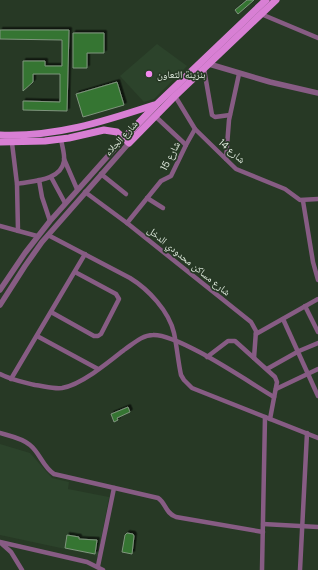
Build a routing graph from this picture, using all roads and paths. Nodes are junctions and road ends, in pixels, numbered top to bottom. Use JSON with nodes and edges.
{"nodes":[{"id":1,"x":266,"y":0,"type":"edge"},
{"id":2,"x":276,"y":0,"type":"edge"},
{"id":3,"x":261,"y":14,"type":"junction"},
{"id":4,"x":318,"y":38,"type":"edge"},
{"id":5,"x":207,"y":67,"type":"junction"},
{"id":6,"x":240,"y":74,"type":"junction"},
{"id":7,"x":318,"y":93,"type":"edge"},
{"id":8,"x":175,"y":96,"type":"junction"},
{"id":9,"x":156,"y":104,"type":"junction"},
{"id":10,"x":230,"y":114,"type":"junction"},
{"id":11,"x":155,"y":116,"type":"junction"},
{"id":12,"x":195,"y":129,"type":"junction"},
{"id":13,"x":0,"y":135,"type":"edge"},
{"id":14,"x":61,"y":139,"type":"junction"},
{"id":15,"x":127,"y":140,"type":"junction"},
{"id":16,"x":0,"y":142,"type":"edge"},
{"id":17,"x":12,"y":143,"type":"junction"},
{"id":18,"x":186,"y":145,"type":"junction"},
{"id":19,"x":64,"y":159,"type":"junction"},
{"id":20,"x":226,"y":159,"type":"junction"},
{"id":21,"x":101,"y":174,"type":"junction"},
{"id":22,"x":52,"y":177,"type":"junction"},
{"id":23,"x":39,"y":180,"type":"junction"},
{"id":24,"x":17,"y":184,"type":"junction"},
{"id":25,"x":78,"y":189,"type":"junction"},
{"id":26,"x":85,"y":192,"type":"junction"},
{"id":27,"x":126,"y":194,"type":"dead end"},
{"id":28,"x":146,"y":198,"type":"junction"},
{"id":29,"x":318,"y":199,"type":"edge"},
{"id":30,"x":303,"y":201,"type":"junction"},
{"id":31,"x":65,"y":203,"type":"junction"},
{"id":32,"x":162,"y":208,"type":"dead end"},
{"id":33,"x":50,"y":221,"type":"junction"},
{"id":34,"x":127,"y":223,"type":"junction"},
{"id":35,"x":0,"y":226,"type":"edge"},
{"id":36,"x":18,"y":231,"type":"junction"},
{"id":37,"x":48,"y":235,"type":"junction"},
{"id":38,"x":37,"y":236,"type":"junction"},
{"id":39,"x":85,"y":254,"type":"junction"},
{"id":40,"x":75,"y":272,"type":"junction"},
{"id":41,"x":318,"y":280,"type":"edge"},
{"id":42,"x":0,"y":290,"type":"edge"},
{"id":43,"x":318,"y":299,"type":"edge"},
{"id":44,"x":0,"y":305,"type":"edge"},
{"id":45,"x":305,"y":306,"type":"junction"},
{"id":46,"x":51,"y":312,"type":"junction"},
{"id":47,"x":283,"y":319,"type":"junction"},
{"id":48,"x":318,"y":332,"type":"edge"},
{"id":49,"x":256,"y":334,"type":"junction"},
{"id":50,"x":37,"y":336,"type":"junction"},
{"id":51,"x":175,"y":340,"type":"junction"},
{"id":52,"x":318,"y":342,"type":"edge"},
{"id":53,"x":299,"y":351,"type":"junction"},
{"id":54,"x":208,"y":357,"type":"junction"},
{"id":55,"x":254,"y":358,"type":"junction"},
{"id":56,"x":98,"y":369,"type":"junction"},
{"id":57,"x":267,"y":369,"type":"junction"},
{"id":58,"x":318,"y":369,"type":"edge"},
{"id":59,"x":308,"y":374,"type":"junction"},
{"id":60,"x":1,"y":375,"type":"edge"},
{"id":61,"x":11,"y":379,"type":"junction"},
{"id":62,"x":0,"y":381,"type":"edge"},
{"id":63,"x":276,"y":389,"type":"junction"},
{"id":64,"x":318,"y":394,"type":"edge"},
{"id":65,"x":274,"y":398,"type":"junction"},
{"id":66,"x":265,"y":417,"type":"junction"},
{"id":67,"x":270,"y":419,"type":"junction"},
{"id":68,"x":0,"y":433,"type":"edge"},
{"id":69,"x":307,"y":434,"type":"junction"},
{"id":70,"x":318,"y":438,"type":"edge"},
{"id":71,"x":114,"y":488,"type":"junction"},
{"id":72,"x":263,"y":524,"type":"junction"},
{"id":73,"x":302,"y":526,"type":"junction"},
{"id":74,"x":318,"y":527,"type":"edge"},
{"id":75,"x":263,"y":532,"type":"junction"},
{"id":76,"x":0,"y":542,"type":"edge"},
{"id":77,"x":98,"y":566,"type":"junction"},
{"id":78,"x":22,"y":570,"type":"edge"},
{"id":79,"x":103,"y":570,"type":"edge"},
{"id":80,"x":262,"y":570,"type":"edge"},
{"id":81,"x":300,"y":570,"type":"edge"}],
"edges":[{"from":1,"to":9,"type":"main road","name":"شارع الجلاء"},
{"from":2,"to":3,"type":"main road","name":"شارع الجلاء"},
{"from":3,"to":4,"type":"street"},
{"from":3,"to":5,"type":"main road","name":"شارع الجلاء"},
{"from":5,"to":6,"type":"street"},
{"from":5,"to":8,"type":"main road","name":"شارع الجلاء"},
{"from":5,"to":10,"type":"street"},
{"from":6,"to":7,"type":"street"},
{"from":6,"to":10,"type":"street"},
{"from":8,"to":11,"type":"main road","name":"شارع الجلاء"},
{"from":8,"to":12,"type":"street","name":"شارع 14"},
{"from":9,"to":13,"type":"main road"},
{"from":9,"to":15,"type":"main road","name":"شارع الجلاء"},
{"from":10,"to":20,"type":"street"},
{"from":11,"to":15,"type":"main road","name":"شارع الجلاء"},
{"from":11,"to":18,"type":"street"},
{"from":12,"to":18,"type":"street","name":"شارع 15"},
{"from":12,"to":20,"type":"street","name":"شارع 14"},
{"from":14,"to":15,"type":"main road"},
{"from":14,"to":17,"type":"main road"},
{"from":14,"to":19,"type":"street"},
{"from":15,"to":21,"type":"street","name":"شارع الجلاء"},
{"from":15,"to":25,"type":"street","name":"شارع الجلاء"},
{"from":16,"to":17,"type":"main road"},
{"from":17,"to":24,"type":"street"},
{"from":18,"to":28,"type":"street","name":"شارع 15"},
{"from":19,"to":22,"type":"street"},
{"from":19,"to":25,"type":"street"},
{"from":20,"to":30,"type":"street","name":"شارع 14"},
{"from":21,"to":26,"type":"street","name":"شارع الجلاء"},
{"from":21,"to":27,"type":"street"},
{"from":22,"to":23,"type":"street"},
{"from":22,"to":31,"type":"street"},
{"from":23,"to":24,"type":"street"},
{"from":23,"to":33,"type":"street"},
{"from":24,"to":36,"type":"street"},
{"from":25,"to":31,"type":"street","name":"شارع الجلاء"},
{"from":26,"to":34,"type":"street","name":"شارع مساكن محدودي الدخل"},
{"from":26,"to":37,"type":"street","name":"شارع الجلاء"},
{"from":28,"to":32,"type":"street"},
{"from":28,"to":34,"type":"street","name":"شارع 15"},
{"from":29,"to":30,"type":"street"},
{"from":30,"to":41,"type":"street"},
{"from":31,"to":33,"type":"street","name":"شارع الجلاء"},
{"from":33,"to":38,"type":"street","name":"شارع الجلاء"},
{"from":34,"to":49,"type":"street","name":"شارع مساكن محدودي الدخل"},
{"from":35,"to":36,"type":"street"},
{"from":36,"to":38,"type":"street"},
{"from":37,"to":39,"type":"street"},
{"from":37,"to":44,"type":"street","name":"شارع الجلاء"},
{"from":38,"to":42,"type":"street","name":"شارع الجلاء"},
{"from":39,"to":40,"type":"street"},
{"from":39,"to":51,"type":"street"},
{"from":40,"to":46,"type":"street"},
{"from":40,"to":46,"type":"street"},
{"from":43,"to":45,"type":"street"},
{"from":45,"to":47,"type":"street"},
{"from":45,"to":48,"type":"street"},
{"from":46,"to":50,"type":"street"},
{"from":47,"to":49,"type":"street"},
{"from":47,"to":53,"type":"street"},
{"from":49,"to":55,"type":"street"},
{"from":50,"to":56,"type":"street"},
{"from":50,"to":61,"type":"street"},
{"from":51,"to":54,"type":"street"},
{"from":51,"to":56,"type":"street"},
{"from":51,"to":66,"type":"street"},
{"from":52,"to":53,"type":"street"},
{"from":53,"to":57,"type":"street"},
{"from":53,"to":59,"type":"street"},
{"from":54,"to":55,"type":"street"},
{"from":54,"to":65,"type":"street"},
{"from":55,"to":57,"type":"street"},
{"from":56,"to":61,"type":"street"},
{"from":57,"to":63,"type":"street"},
{"from":58,"to":59,"type":"street"},
{"from":59,"to":63,"type":"street"},
{"from":59,"to":64,"type":"street"},
{"from":60,"to":61,"type":"street"},
{"from":60,"to":62,"type":"street"},
{"from":63,"to":65,"type":"street"},
{"from":65,"to":67,"type":"street"},
{"from":66,"to":67,"type":"street"},
{"from":66,"to":72,"type":"street"},
{"from":67,"to":69,"type":"street"},
{"from":68,"to":71,"type":"street"},
{"from":69,"to":70,"type":"street"},
{"from":69,"to":73,"type":"street"},
{"from":71,"to":75,"type":"street"},
{"from":71,"to":77,"type":"street"},
{"from":72,"to":73,"type":"street"},
{"from":72,"to":75,"type":"street"},
{"from":73,"to":74,"type":"street"},
{"from":73,"to":81,"type":"street"},
{"from":75,"to":80,"type":"street"},
{"from":76,"to":77,"type":"street"},
{"from":76,"to":78,"type":"street"},
{"from":77,"to":79,"type":"street"}]}
